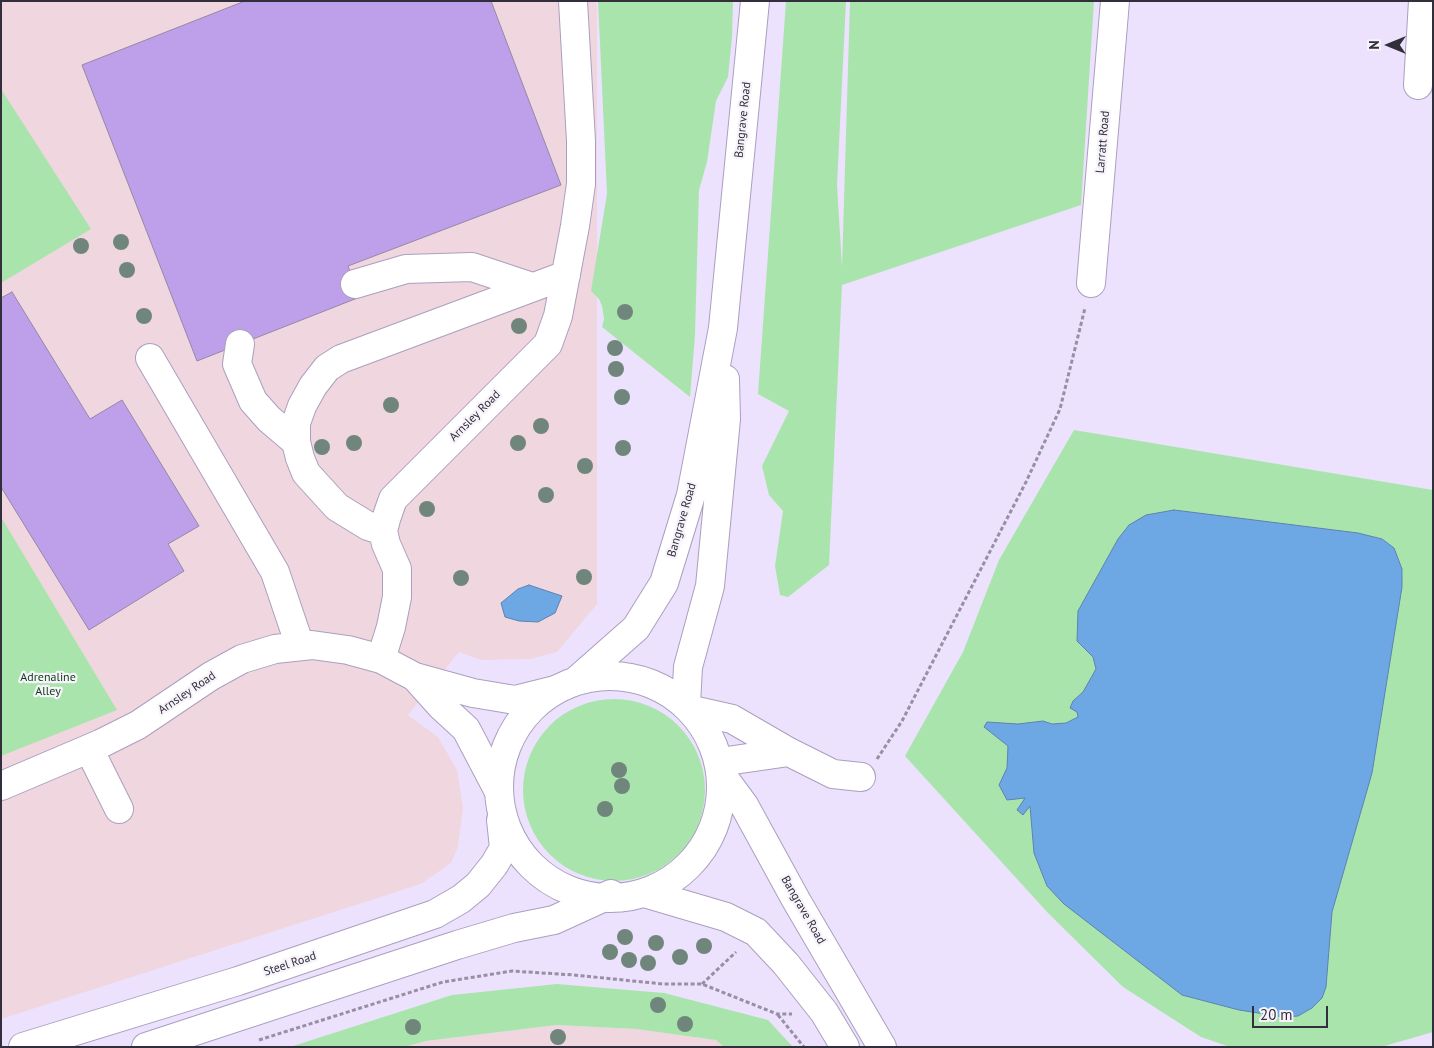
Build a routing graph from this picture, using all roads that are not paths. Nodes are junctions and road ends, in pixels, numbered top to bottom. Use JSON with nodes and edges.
{"nodes":[{"id":1,"x":573,"y":1,"type":"edge"},
{"id":2,"x":755,"y":1,"type":"edge"},
{"id":3,"x":1115,"y":1,"type":"edge"},
{"id":4,"x":1426,"y":12,"type":"edge"},
{"id":5,"x":1418,"y":85,"type":"dead end"},
{"id":6,"x":566,"y":275,"type":"junction"},
{"id":7,"x":355,"y":284,"type":"dead end"},
{"id":8,"x":1091,"y":284,"type":"road end"},
{"id":9,"x":532,"y":287,"type":"junction"},
{"id":10,"x":723,"y":328,"type":"junction"},
{"id":11,"x":240,"y":344,"type":"dead end"},
{"id":12,"x":150,"y":358,"type":"dead end"},
{"id":13,"x":296,"y":442,"type":"junction"},
{"id":14,"x":383,"y":532,"type":"junction"},
{"id":15,"x":300,"y":646,"type":"junction"},
{"id":16,"x":381,"y":659,"type":"junction"},
{"id":17,"x":415,"y":677,"type":"junction"},
{"id":18,"x":566,"y":685,"type":"junction"},
{"id":19,"x":689,"y":707,"type":"junction"},
{"id":20,"x":89,"y":749,"type":"junction"},
{"id":21,"x":789,"y":752,"type":"junction"},
{"id":22,"x":720,"y":768,"type":"junction"},
{"id":23,"x":861,"y":777,"type":"road end"},
{"id":24,"x":1,"y":786,"type":"edge"},
{"id":25,"x":497,"y":788,"type":"junction"},
{"id":26,"x":119,"y":809,"type":"dead end"},
{"id":27,"x":501,"y":820,"type":"junction"},
{"id":28,"x":611,"y":894,"type":"junction"},
{"id":29,"x":648,"y":894,"type":"junction"},
{"id":30,"x":23,"y":1047,"type":"edge"},
{"id":31,"x":146,"y":1047,"type":"edge"},
{"id":32,"x":845,"y":1047,"type":"edge"},
{"id":33,"x":882,"y":1047,"type":"edge"}],
"edges":[{"from":1,"to":6,"type":"main road"},
{"from":2,"to":10,"type":"main road","name":"Bangrave Road"},
{"from":3,"to":8,"type":"main road","name":"Larratt Road"},
{"from":4,"to":5,"type":"main road"},
{"from":6,"to":9,"type":"main road"},
{"from":6,"to":14,"type":"main road","name":"Arnsley Road"},
{"from":7,"to":9,"type":"main road"},
{"from":9,"to":13,"type":"main road"},
{"from":10,"to":18,"type":"main road","name":"Bangrave Road"},
{"from":10,"to":19,"type":"main road","name":"Bangrave Road"},
{"from":11,"to":13,"type":"main road"},
{"from":12,"to":15,"type":"main road"},
{"from":13,"to":14,"type":"main road"},
{"from":14,"to":16,"type":"main road"},
{"from":15,"to":16,"type":"main road","name":"Arnsley Road"},
{"from":15,"to":20,"type":"main road","name":"Arnsley Road"},
{"from":16,"to":17,"type":"main road","name":"Arnsley Road"},
{"from":17,"to":18,"type":"main road","name":"Arnsley Road"},
{"from":17,"to":25,"type":"main road","name":"Arnsley Road"},
{"from":18,"to":19,"type":"main road","name":"Arnsley Road"},
{"from":18,"to":25,"type":"main road","name":"Bangrave Road"},
{"from":19,"to":21,"type":"main road"},
{"from":19,"to":22,"type":"main road"},
{"from":20,"to":24,"type":"main road","name":"Arnsley Road"},
{"from":20,"to":26,"type":"main road"},
{"from":21,"to":22,"type":"main road"},
{"from":21,"to":23,"type":"main road"},
{"from":22,"to":29,"type":"main road"},
{"from":22,"to":33,"type":"main road","name":"Bangrave Road"},
{"from":25,"to":27,"type":"main road","name":"Steel Road"},
{"from":27,"to":28,"type":"main road"},
{"from":27,"to":30,"type":"main road","name":"Steel Road"},
{"from":28,"to":29,"type":"main road"},
{"from":28,"to":31,"type":"main road"},
{"from":29,"to":32,"type":"main road"}]}
